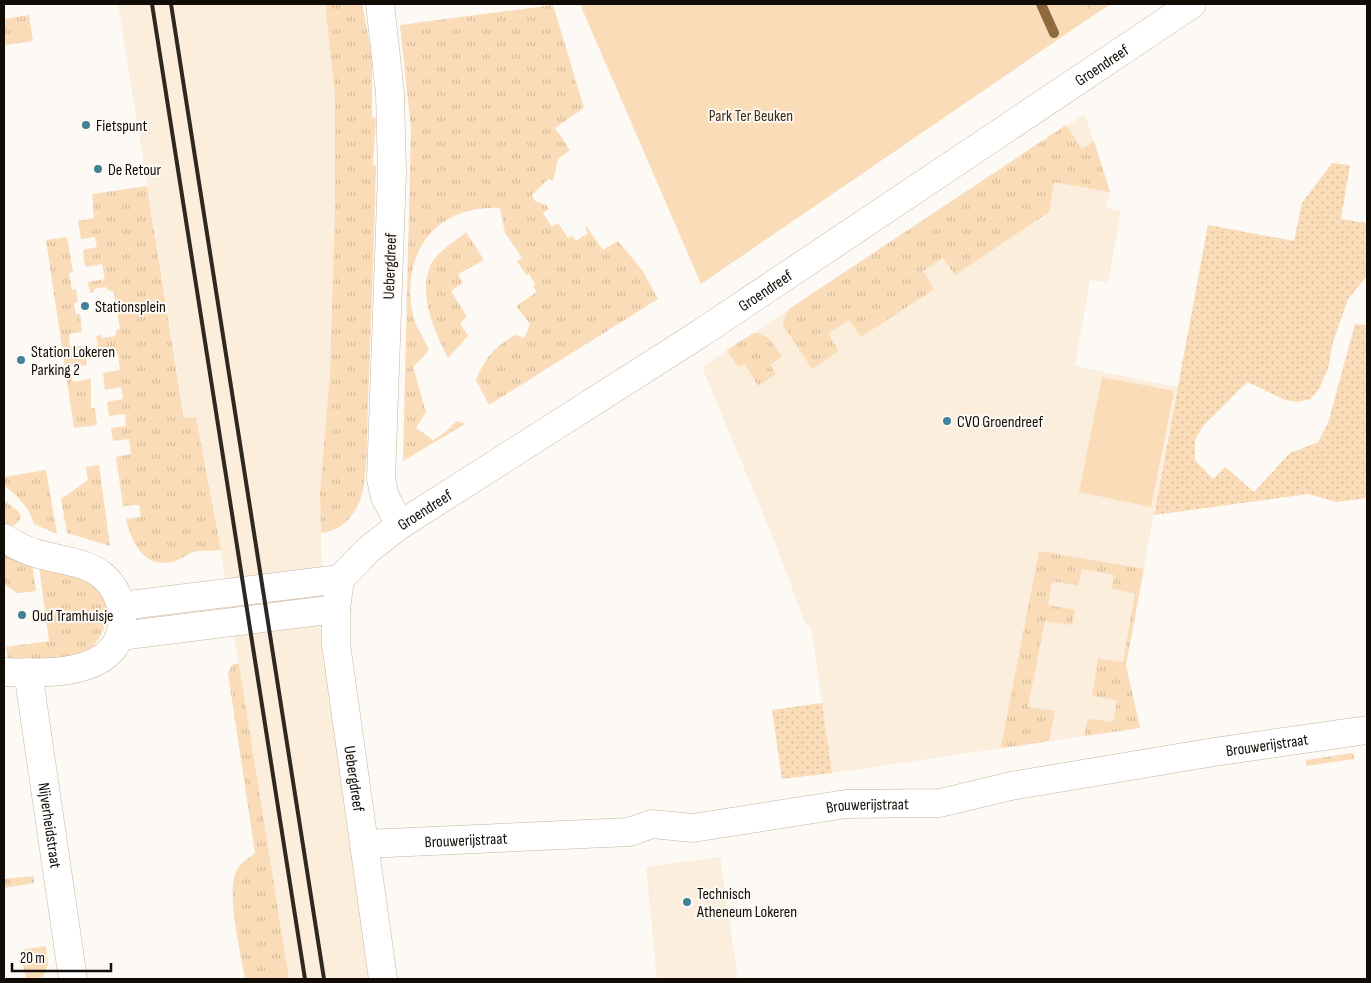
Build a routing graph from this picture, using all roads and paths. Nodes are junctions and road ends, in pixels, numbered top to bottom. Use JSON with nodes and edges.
{"nodes":[{"id":1,"x":380,"y":4,"type":"edge"},
{"id":2,"x":1192,"y":4,"type":"edge"},
{"id":3,"x":400,"y":525,"type":"junction"},
{"id":4,"x":6,"y":541,"type":"edge"},
{"id":5,"x":340,"y":579,"type":"junction"},
{"id":6,"x":121,"y":606,"type":"junction"},
{"id":7,"x":336,"y":609,"type":"junction"},
{"id":8,"x":120,"y":636,"type":"junction"},
{"id":9,"x":16,"y":672,"type":"edge"},
{"id":10,"x":1367,"y":730,"type":"edge"},
{"id":11,"x":365,"y":844,"type":"junction"},
{"id":12,"x":73,"y":979,"type":"edge"},
{"id":13,"x":383,"y":979,"type":"edge"}],
"edges":[{"from":1,"to":3,"type":"street","name":"Uebergdreef"},
{"from":2,"to":3,"type":"street","name":"Groendreef"},
{"from":3,"to":5,"type":"street","name":"Groendreef"},
{"from":4,"to":6,"type":"street"},
{"from":5,"to":6,"type":"street"},
{"from":5,"to":7,"type":"street","name":"Uebergdreef"},
{"from":6,"to":8,"type":"street"},
{"from":7,"to":8,"type":"street"},
{"from":7,"to":11,"type":"street","name":"Uebergdreef"},
{"from":8,"to":9,"type":"street"},
{"from":9,"to":12,"type":"street","name":"Nijverheidstraat"},
{"from":10,"to":11,"type":"street","name":"Brouwerijstraat"},
{"from":11,"to":13,"type":"street","name":"Uebergdreef"}]}
